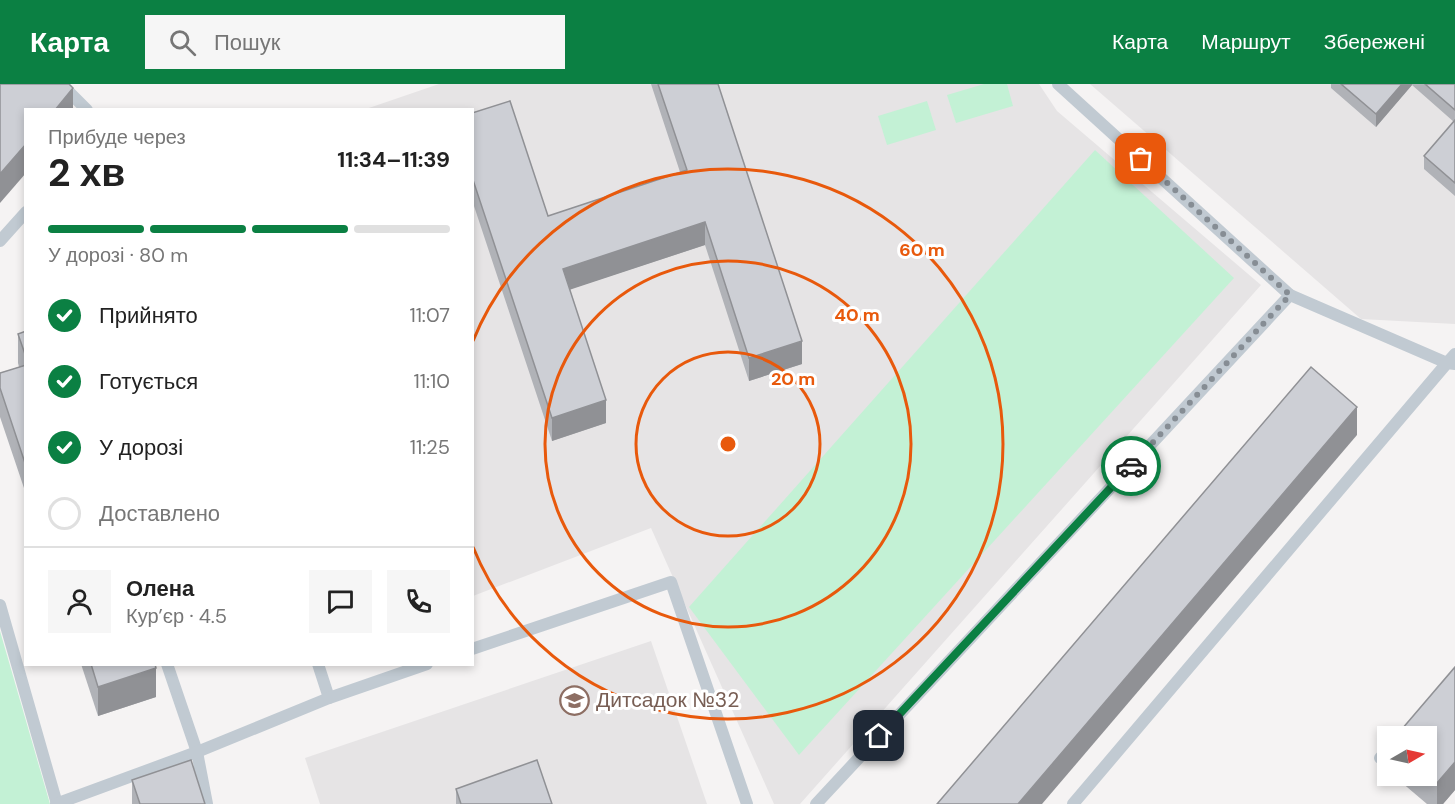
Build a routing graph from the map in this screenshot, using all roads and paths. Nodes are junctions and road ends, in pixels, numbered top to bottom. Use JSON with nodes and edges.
{"nodes":[{"id":1,"x":61,"y":84,"type":"edge"},
{"id":2,"x":1058,"y":84,"type":"edge"},
{"id":3,"x":85,"y":108,"type":"edge"},
{"id":4,"x":24,"y":214,"type":"edge"},
{"id":5,"x":0,"y":242,"type":"edge"},
{"id":6,"x":1290,"y":295,"type":"junction"},
{"id":7,"x":1452,"y":360,"type":"edge"},
{"id":8,"x":0,"y":605,"type":"edge"},
{"id":9,"x":474,"y":648,"type":"edge"},
{"id":10,"x":168,"y":666,"type":"edge"},
{"id":11,"x":319,"y":666,"type":"edge"},
{"id":12,"x":421,"y":666,"type":"edge"},
{"id":13,"x":329,"y":698,"type":"junction"},
{"id":14,"x":197,"y":752,"type":"junction"},
{"id":15,"x":56,"y":804,"type":"edge"},
{"id":16,"x":207,"y":804,"type":"edge"},
{"id":17,"x":747,"y":804,"type":"edge"},
{"id":18,"x":816,"y":804,"type":"edge"},
{"id":19,"x":1073,"y":804,"type":"edge"}],
"edges":[{"from":1,"to":3,"type":"lane"},
{"from":2,"to":6,"type":"lane"},
{"from":4,"to":5,"type":"lane"},
{"from":6,"to":7,"type":"lane"},
{"from":6,"to":18,"type":"lane"},
{"from":7,"to":19,"type":"lane"},
{"from":8,"to":15,"type":"lane"},
{"from":9,"to":17,"type":"lane"},
{"from":10,"to":14,"type":"lane"},
{"from":11,"to":13,"type":"lane"},
{"from":12,"to":13,"type":"lane"},
{"from":13,"to":14,"type":"lane"},
{"from":14,"to":15,"type":"lane"},
{"from":14,"to":16,"type":"lane"}]}
